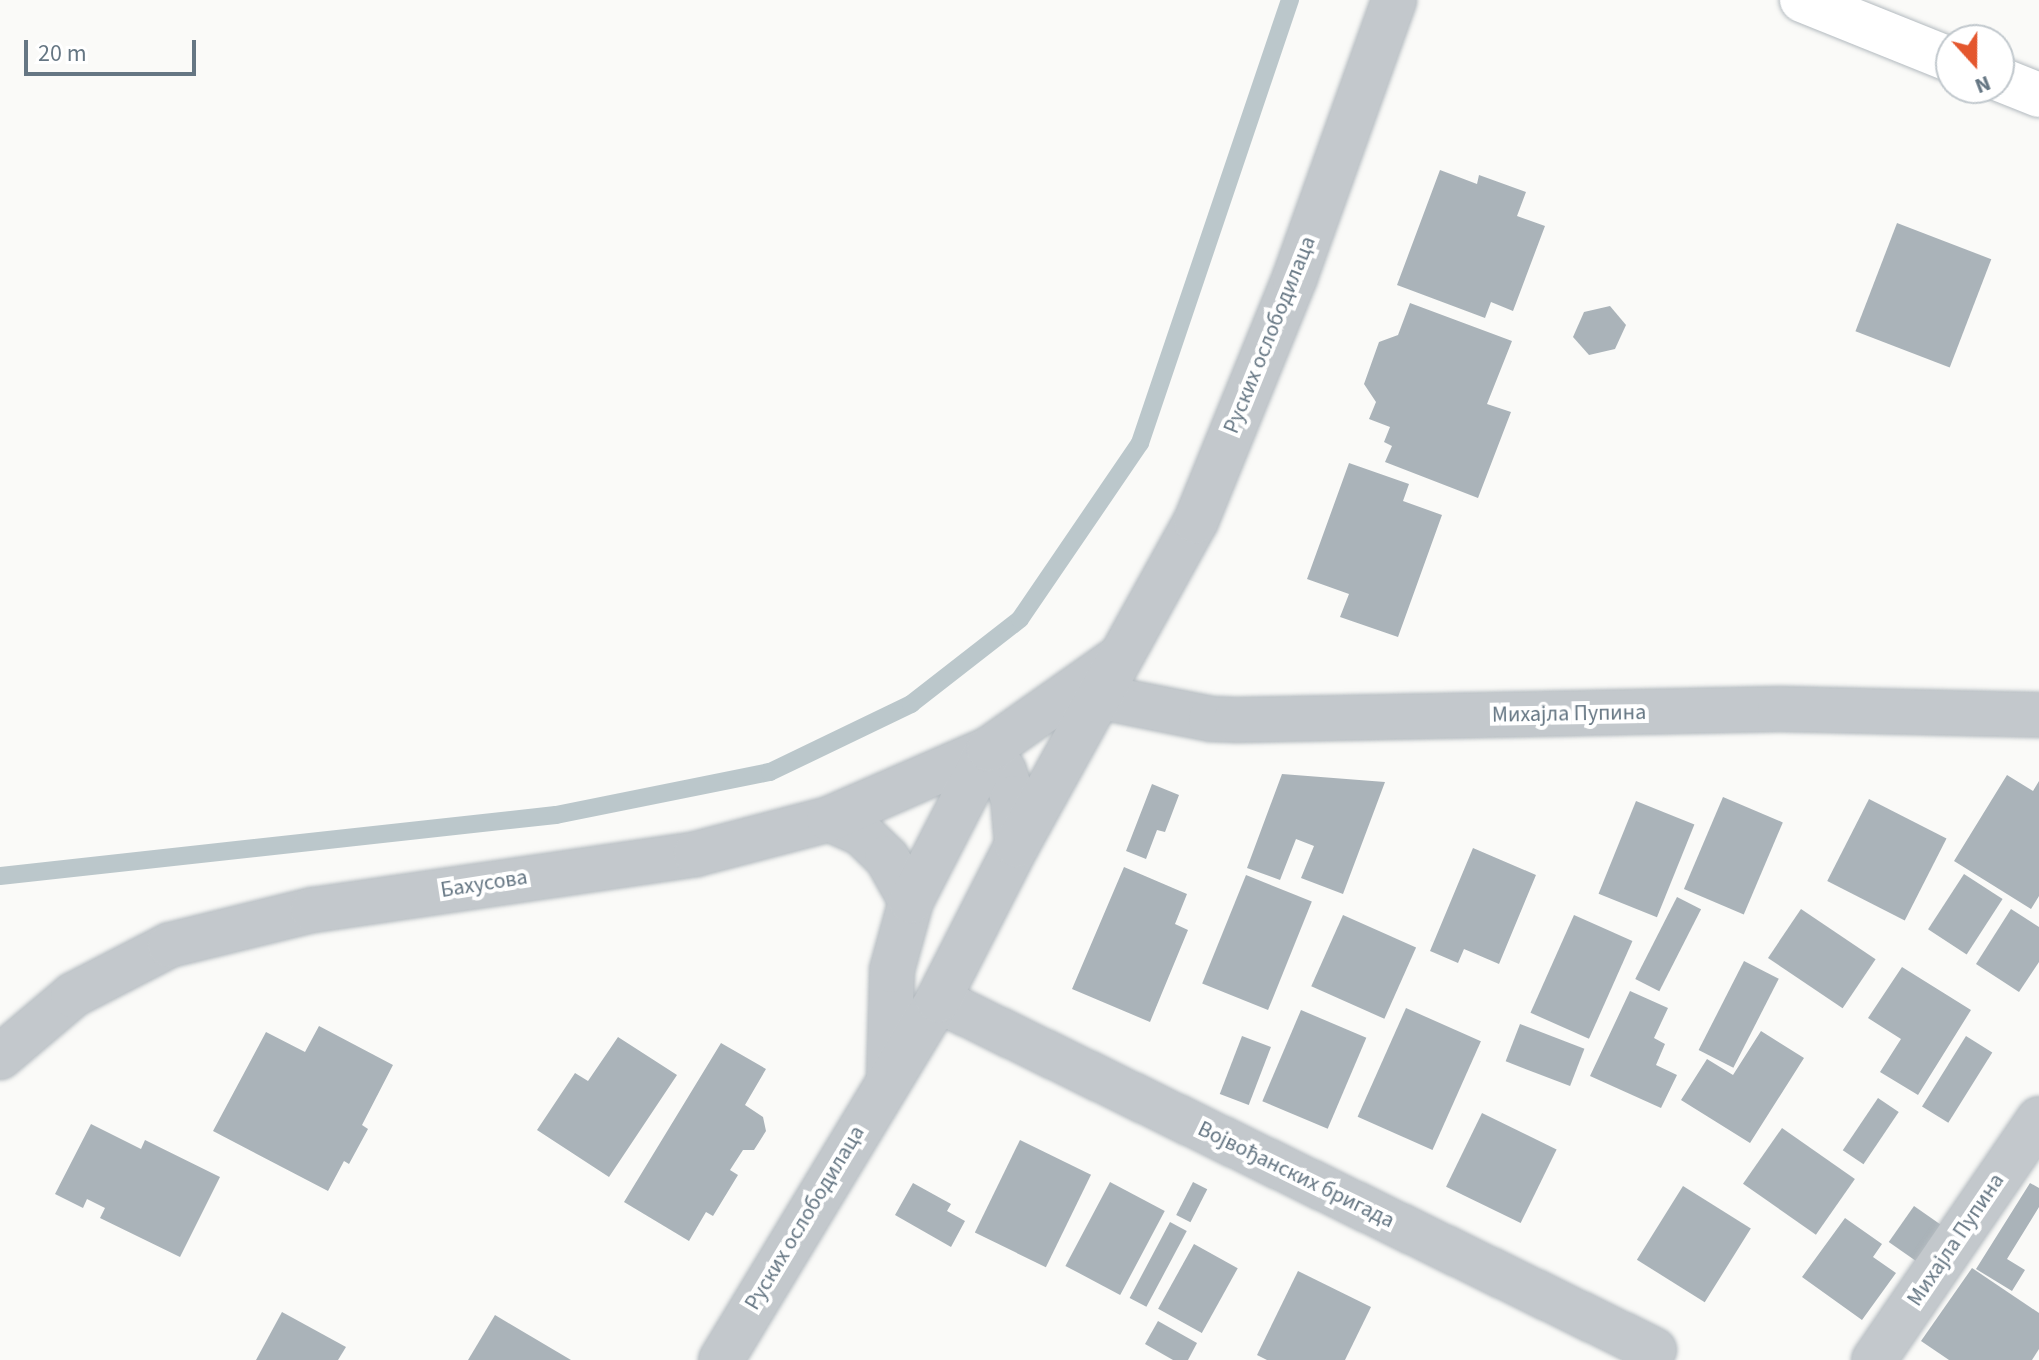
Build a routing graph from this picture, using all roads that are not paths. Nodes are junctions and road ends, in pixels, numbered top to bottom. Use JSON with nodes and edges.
{"nodes":[{"id":1,"x":1394,"y":0,"type":"edge"},
{"id":2,"x":1802,"y":0,"type":"edge"},
{"id":3,"x":1935,"y":54,"type":"edge"},
{"id":4,"x":2015,"y":85,"type":"edge"},
{"id":5,"x":2039,"y":95,"type":"edge"},
{"id":6,"x":1118,"y":657,"type":"junction"},
{"id":7,"x":1101,"y":697,"type":"junction"},
{"id":8,"x":2039,"y":715,"type":"edge"},
{"id":9,"x":989,"y":749,"type":"junction"},
{"id":10,"x":829,"y":819,"type":"junction"},
{"id":11,"x":1017,"y":845,"type":"junction"},
{"id":12,"x":911,"y":901,"type":"junction"},
{"id":13,"x":938,"y":1000,"type":"junction"},
{"id":14,"x":0,"y":1057,"type":"edge"},
{"id":15,"x":889,"y":1077,"type":"junction"},
{"id":16,"x":2039,"y":1119,"type":"edge"},
{"id":17,"x":1654,"y":1350,"type":"dead end"},
{"id":18,"x":721,"y":1360,"type":"edge"},
{"id":19,"x":1874,"y":1360,"type":"edge"}],
"edges":[{"from":1,"to":6,"type":"street","name":"Руских ослободилаца"},
{"from":2,"to":3,"type":"street"},
{"from":4,"to":5,"type":"street"},
{"from":6,"to":7,"type":"street","name":"Руских ослободилаца"},
{"from":6,"to":9,"type":"street","name":"Руских ослободилаца"},
{"from":7,"to":8,"type":"street","name":"Михајла Пупина"},
{"from":7,"to":11,"type":"street","name":"Руских ослободилаца"},
{"from":9,"to":10,"type":"street","name":"Бахусова"},
{"from":9,"to":11,"type":"street"},
{"from":9,"to":12,"type":"street","name":"Руских ослободилаца"},
{"from":10,"to":12,"type":"street"},
{"from":10,"to":14,"type":"street","name":"Бахусова"},
{"from":11,"to":13,"type":"street","name":"Руских ослободилаца"},
{"from":12,"to":15,"type":"street","name":"Руских ослободилаца"},
{"from":13,"to":15,"type":"street","name":"Руских ослободилаца"},
{"from":13,"to":17,"type":"street","name":"Војвођанских бригада"},
{"from":15,"to":18,"type":"street","name":"Руских ослободилаца"},
{"from":16,"to":19,"type":"street","name":"Михајла Пупина"}]}
